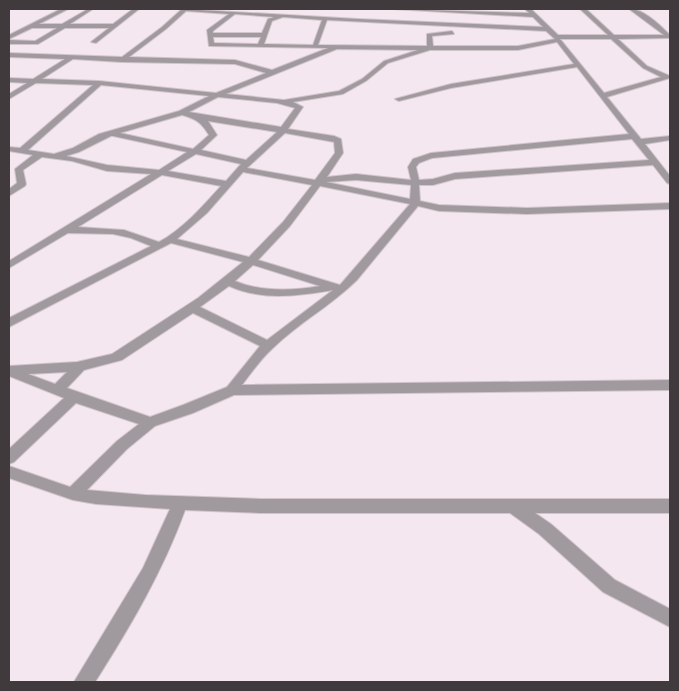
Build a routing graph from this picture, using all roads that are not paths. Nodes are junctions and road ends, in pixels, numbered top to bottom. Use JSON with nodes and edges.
{"nodes":[{"id":1,"x":49,"y":9,"type":"edge"},
{"id":2,"x":91,"y":9,"type":"edge"},
{"id":3,"x":136,"y":9,"type":"edge"},
{"id":4,"x":186,"y":9,"type":"edge"},
{"id":5,"x":296,"y":9,"type":"edge"},
{"id":6,"x":395,"y":9,"type":"edge"},
{"id":7,"x":528,"y":9,"type":"edge"},
{"id":8,"x":583,"y":9,"type":"edge"},
{"id":9,"x":632,"y":9,"type":"edge"},
{"id":10,"x":62,"y":10,"type":"edge"},
{"id":11,"x":234,"y":12,"type":"junction"},
{"id":12,"x":534,"y":15,"type":"junction"},
{"id":13,"x":283,"y":16,"type":"junction"},
{"id":14,"x":76,"y":17,"type":"junction"},
{"id":15,"x":95,"y":18,"type":"dead end"},
{"id":16,"x":114,"y":18,"type":"dead end"},
{"id":17,"x":123,"y":18,"type":"junction"},
{"id":18,"x":325,"y":19,"type":"junction"},
{"id":19,"x":32,"y":26,"type":"junction"},
{"id":20,"x":63,"y":26,"type":"junction"},
{"id":21,"x":113,"y":26,"type":"junction"},
{"id":22,"x":547,"y":29,"type":"junction"},
{"id":23,"x":458,"y":33,"type":"dead end"},
{"id":24,"x":264,"y":34,"type":"junction"},
{"id":25,"x":210,"y":35,"type":"junction"},
{"id":26,"x":531,"y":36,"type":"dead end"},
{"id":27,"x":612,"y":36,"type":"junction"},
{"id":28,"x":9,"y":37,"type":"edge"},
{"id":29,"x":556,"y":37,"type":"junction"},
{"id":30,"x":670,"y":37,"type":"edge"},
{"id":31,"x":9,"y":42,"type":"edge"},
{"id":32,"x":94,"y":42,"type":"dead end"},
{"id":33,"x":260,"y":46,"type":"junction"},
{"id":34,"x":315,"y":46,"type":"junction"},
{"id":35,"x":339,"y":46,"type":"junction"},
{"id":36,"x":278,"y":47,"type":"junction"},
{"id":37,"x":430,"y":48,"type":"junction"},
{"id":38,"x":9,"y":55,"type":"edge"},
{"id":39,"x":16,"y":56,"type":"junction"},
{"id":40,"x":73,"y":56,"type":"junction"},
{"id":41,"x":9,"y":60,"type":"edge"},
{"id":42,"x":121,"y":60,"type":"junction"},
{"id":43,"x":235,"y":62,"type":"junction"},
{"id":44,"x":578,"y":65,"type":"junction"},
{"id":45,"x":274,"y":73,"type":"junction"},
{"id":46,"x":668,"y":77,"type":"edge"},
{"id":47,"x":9,"y":80,"type":"edge"},
{"id":48,"x":35,"y":81,"type":"junction"},
{"id":49,"x":99,"y":83,"type":"junction"},
{"id":50,"x":218,"y":95,"type":"junction"},
{"id":51,"x":603,"y":96,"type":"junction"},
{"id":52,"x":9,"y":97,"type":"edge"},
{"id":53,"x":399,"y":99,"type":"dead end"},
{"id":54,"x":277,"y":102,"type":"junction"},
{"id":55,"x":182,"y":113,"type":"junction"},
{"id":56,"x":198,"y":118,"type":"junction"},
{"id":57,"x":283,"y":130,"type":"junction"},
{"id":58,"x":111,"y":133,"type":"junction"},
{"id":59,"x":670,"y":138,"type":"edge"},
{"id":60,"x":637,"y":139,"type":"junction"},
{"id":61,"x":9,"y":149,"type":"edge"},
{"id":62,"x":23,"y":150,"type":"junction"},
{"id":63,"x":76,"y":150,"type":"junction"},
{"id":64,"x":195,"y":151,"type":"junction"},
{"id":65,"x":41,"y":154,"type":"junction"},
{"id":66,"x":55,"y":156,"type":"junction"},
{"id":67,"x":72,"y":159,"type":"junction"},
{"id":68,"x":656,"y":162,"type":"junction"},
{"id":69,"x":331,"y":164,"type":"junction"},
{"id":70,"x":244,"y":166,"type":"junction"},
{"id":71,"x":158,"y":172,"type":"junction"},
{"id":72,"x":356,"y":177,"type":"junction"},
{"id":73,"x":670,"y":181,"type":"edge"},
{"id":74,"x":319,"y":182,"type":"junction"},
{"id":75,"x":414,"y":183,"type":"junction"},
{"id":76,"x":227,"y":184,"type":"junction"},
{"id":77,"x":9,"y":193,"type":"edge"},
{"id":78,"x":415,"y":204,"type":"junction"},
{"id":79,"x":670,"y":206,"type":"edge"},
{"id":80,"x":67,"y":230,"type":"junction"},
{"id":81,"x":170,"y":240,"type":"junction"},
{"id":82,"x":157,"y":246,"type":"junction"},
{"id":83,"x":251,"y":261,"type":"junction"},
{"id":84,"x":9,"y":265,"type":"edge"},
{"id":85,"x":226,"y":281,"type":"junction"},
{"id":86,"x":338,"y":288,"type":"junction"},
{"id":87,"x":193,"y":308,"type":"junction"},
{"id":88,"x":9,"y":323,"type":"edge"},
{"id":89,"x":268,"y":345,"type":"junction"},
{"id":90,"x":79,"y":368,"type":"junction"},
{"id":91,"x":9,"y":371,"type":"edge"},
{"id":92,"x":670,"y":385,"type":"edge"},
{"id":93,"x":57,"y":390,"type":"junction"},
{"id":94,"x":232,"y":390,"type":"junction"},
{"id":95,"x":74,"y":397,"type":"junction"},
{"id":96,"x":150,"y":422,"type":"junction"},
{"id":97,"x":9,"y":458,"type":"edge"},
{"id":98,"x":9,"y":472,"type":"edge"},
{"id":99,"x":73,"y":494,"type":"junction"},
{"id":100,"x":180,"y":503,"type":"junction"},
{"id":101,"x":512,"y":505,"type":"junction"},
{"id":102,"x":541,"y":506,"type":"junction"},
{"id":103,"x":670,"y":506,"type":"edge"},
{"id":104,"x":545,"y":529,"type":"junction"},
{"id":105,"x":670,"y":618,"type":"edge"},
{"id":106,"x":84,"y":682,"type":"edge"}],
"edges":[{"from":1,"to":10,"type":"street"},
{"from":2,"to":14,"type":"street"},
{"from":3,"to":17,"type":"street"},
{"from":4,"to":11,"type":"street"},
{"from":4,"to":42,"type":"street"},
{"from":5,"to":13,"type":"street"},
{"from":6,"to":12,"type":"street"},
{"from":7,"to":12,"type":"street"},
{"from":8,"to":27,"type":"street"},
{"from":9,"to":30,"type":"street"},
{"from":10,"to":19,"type":"street"},
{"from":11,"to":13,"type":"street"},
{"from":11,"to":25,"type":"street"},
{"from":12,"to":22,"type":"street"},
{"from":13,"to":18,"type":"street"},
{"from":13,"to":24,"type":"street"},
{"from":14,"to":15,"type":"street"},
{"from":14,"to":20,"type":"street"},
{"from":16,"to":17,"type":"street"},
{"from":17,"to":21,"type":"street"},
{"from":18,"to":22,"type":"street"},
{"from":18,"to":34,"type":"street"},
{"from":19,"to":20,"type":"street"},
{"from":19,"to":28,"type":"street"},
{"from":20,"to":21,"type":"street"},
{"from":20,"to":31,"type":"street"},
{"from":21,"to":32,"type":"street"},
{"from":22,"to":29,"type":"street"},
{"from":23,"to":37,"type":"street"},
{"from":24,"to":25,"type":"street"},
{"from":24,"to":33,"type":"street"},
{"from":25,"to":33,"type":"street"},
{"from":26,"to":29,"type":"street"},
{"from":27,"to":29,"type":"street"},
{"from":27,"to":30,"type":"street"},
{"from":27,"to":46,"type":"street"},
{"from":29,"to":37,"type":"street"},
{"from":29,"to":44,"type":"street"},
{"from":33,"to":36,"type":"street"},
{"from":34,"to":35,"type":"street"},
{"from":34,"to":36,"type":"street"},
{"from":35,"to":37,"type":"street"},
{"from":35,"to":45,"type":"street"},
{"from":36,"to":43,"type":"street"},
{"from":37,"to":54,"type":"street"},
{"from":38,"to":39,"type":"street"},
{"from":39,"to":40,"type":"street"},
{"from":39,"to":41,"type":"street"},
{"from":40,"to":42,"type":"street"},
{"from":40,"to":48,"type":"street"},
{"from":42,"to":43,"type":"street"},
{"from":43,"to":45,"type":"street"},
{"from":44,"to":51,"type":"street"},
{"from":44,"to":53,"type":"street"},
{"from":45,"to":50,"type":"street"},
{"from":46,"to":51,"type":"street"},
{"from":47,"to":48,"type":"street"},
{"from":48,"to":49,"type":"street"},
{"from":48,"to":52,"type":"street"},
{"from":49,"to":50,"type":"street"},
{"from":49,"to":62,"type":"street"},
{"from":50,"to":54,"type":"street"},
{"from":50,"to":55,"type":"street"},
{"from":51,"to":60,"type":"street"},
{"from":54,"to":57,"type":"street"},
{"from":55,"to":56,"type":"street"},
{"from":55,"to":58,"type":"street"},
{"from":56,"to":57,"type":"street"},
{"from":56,"to":64,"type":"street"},
{"from":57,"to":69,"type":"street"},
{"from":57,"to":70,"type":"street"},
{"from":58,"to":63,"type":"street"},
{"from":58,"to":64,"type":"street"},
{"from":59,"to":60,"type":"street"},
{"from":60,"to":68,"type":"street"},
{"from":60,"to":75,"type":"street"},
{"from":61,"to":62,"type":"street"},
{"from":62,"to":65,"type":"street"},
{"from":63,"to":66,"type":"street"},
{"from":63,"to":67,"type":"street"},
{"from":64,"to":70,"type":"street"},
{"from":64,"to":71,"type":"street"},
{"from":65,"to":66,"type":"street"},
{"from":65,"to":77,"type":"street"},
{"from":66,"to":67,"type":"street"},
{"from":67,"to":71,"type":"street"},
{"from":68,"to":73,"type":"street"},
{"from":68,"to":75,"type":"street"},
{"from":69,"to":72,"type":"street"},
{"from":69,"to":74,"type":"street"},
{"from":70,"to":74,"type":"street"},
{"from":70,"to":76,"type":"street"},
{"from":71,"to":76,"type":"street"},
{"from":71,"to":80,"type":"street"},
{"from":72,"to":74,"type":"street"},
{"from":72,"to":75,"type":"street"},
{"from":74,"to":78,"type":"street"},
{"from":74,"to":83,"type":"street"},
{"from":75,"to":78,"type":"street"},
{"from":76,"to":81,"type":"street"},
{"from":78,"to":79,"type":"street"},
{"from":78,"to":86,"type":"street"},
{"from":80,"to":82,"type":"street"},
{"from":80,"to":84,"type":"street"},
{"from":81,"to":82,"type":"street"},
{"from":81,"to":83,"type":"street"},
{"from":82,"to":88,"type":"street"},
{"from":83,"to":85,"type":"street"},
{"from":83,"to":86,"type":"street"},
{"from":85,"to":86,"type":"street"},
{"from":85,"to":87,"type":"street"},
{"from":86,"to":89,"type":"street"},
{"from":87,"to":89,"type":"street"},
{"from":87,"to":90,"type":"street"},
{"from":89,"to":94,"type":"street"},
{"from":90,"to":91,"type":"street"},
{"from":90,"to":93,"type":"street"},
{"from":91,"to":93,"type":"street"},
{"from":92,"to":94,"type":"street"},
{"from":93,"to":95,"type":"street"},
{"from":94,"to":96,"type":"street"},
{"from":95,"to":96,"type":"street"},
{"from":95,"to":97,"type":"street"},
{"from":96,"to":99,"type":"street"},
{"from":98,"to":99,"type":"street"},
{"from":99,"to":100,"type":"street"},
{"from":100,"to":101,"type":"street"},
{"from":100,"to":106,"type":"street"},
{"from":101,"to":102,"type":"street"},
{"from":101,"to":104,"type":"street"},
{"from":102,"to":103,"type":"street"},
{"from":102,"to":104,"type":"street"},
{"from":104,"to":105,"type":"street"}]}
